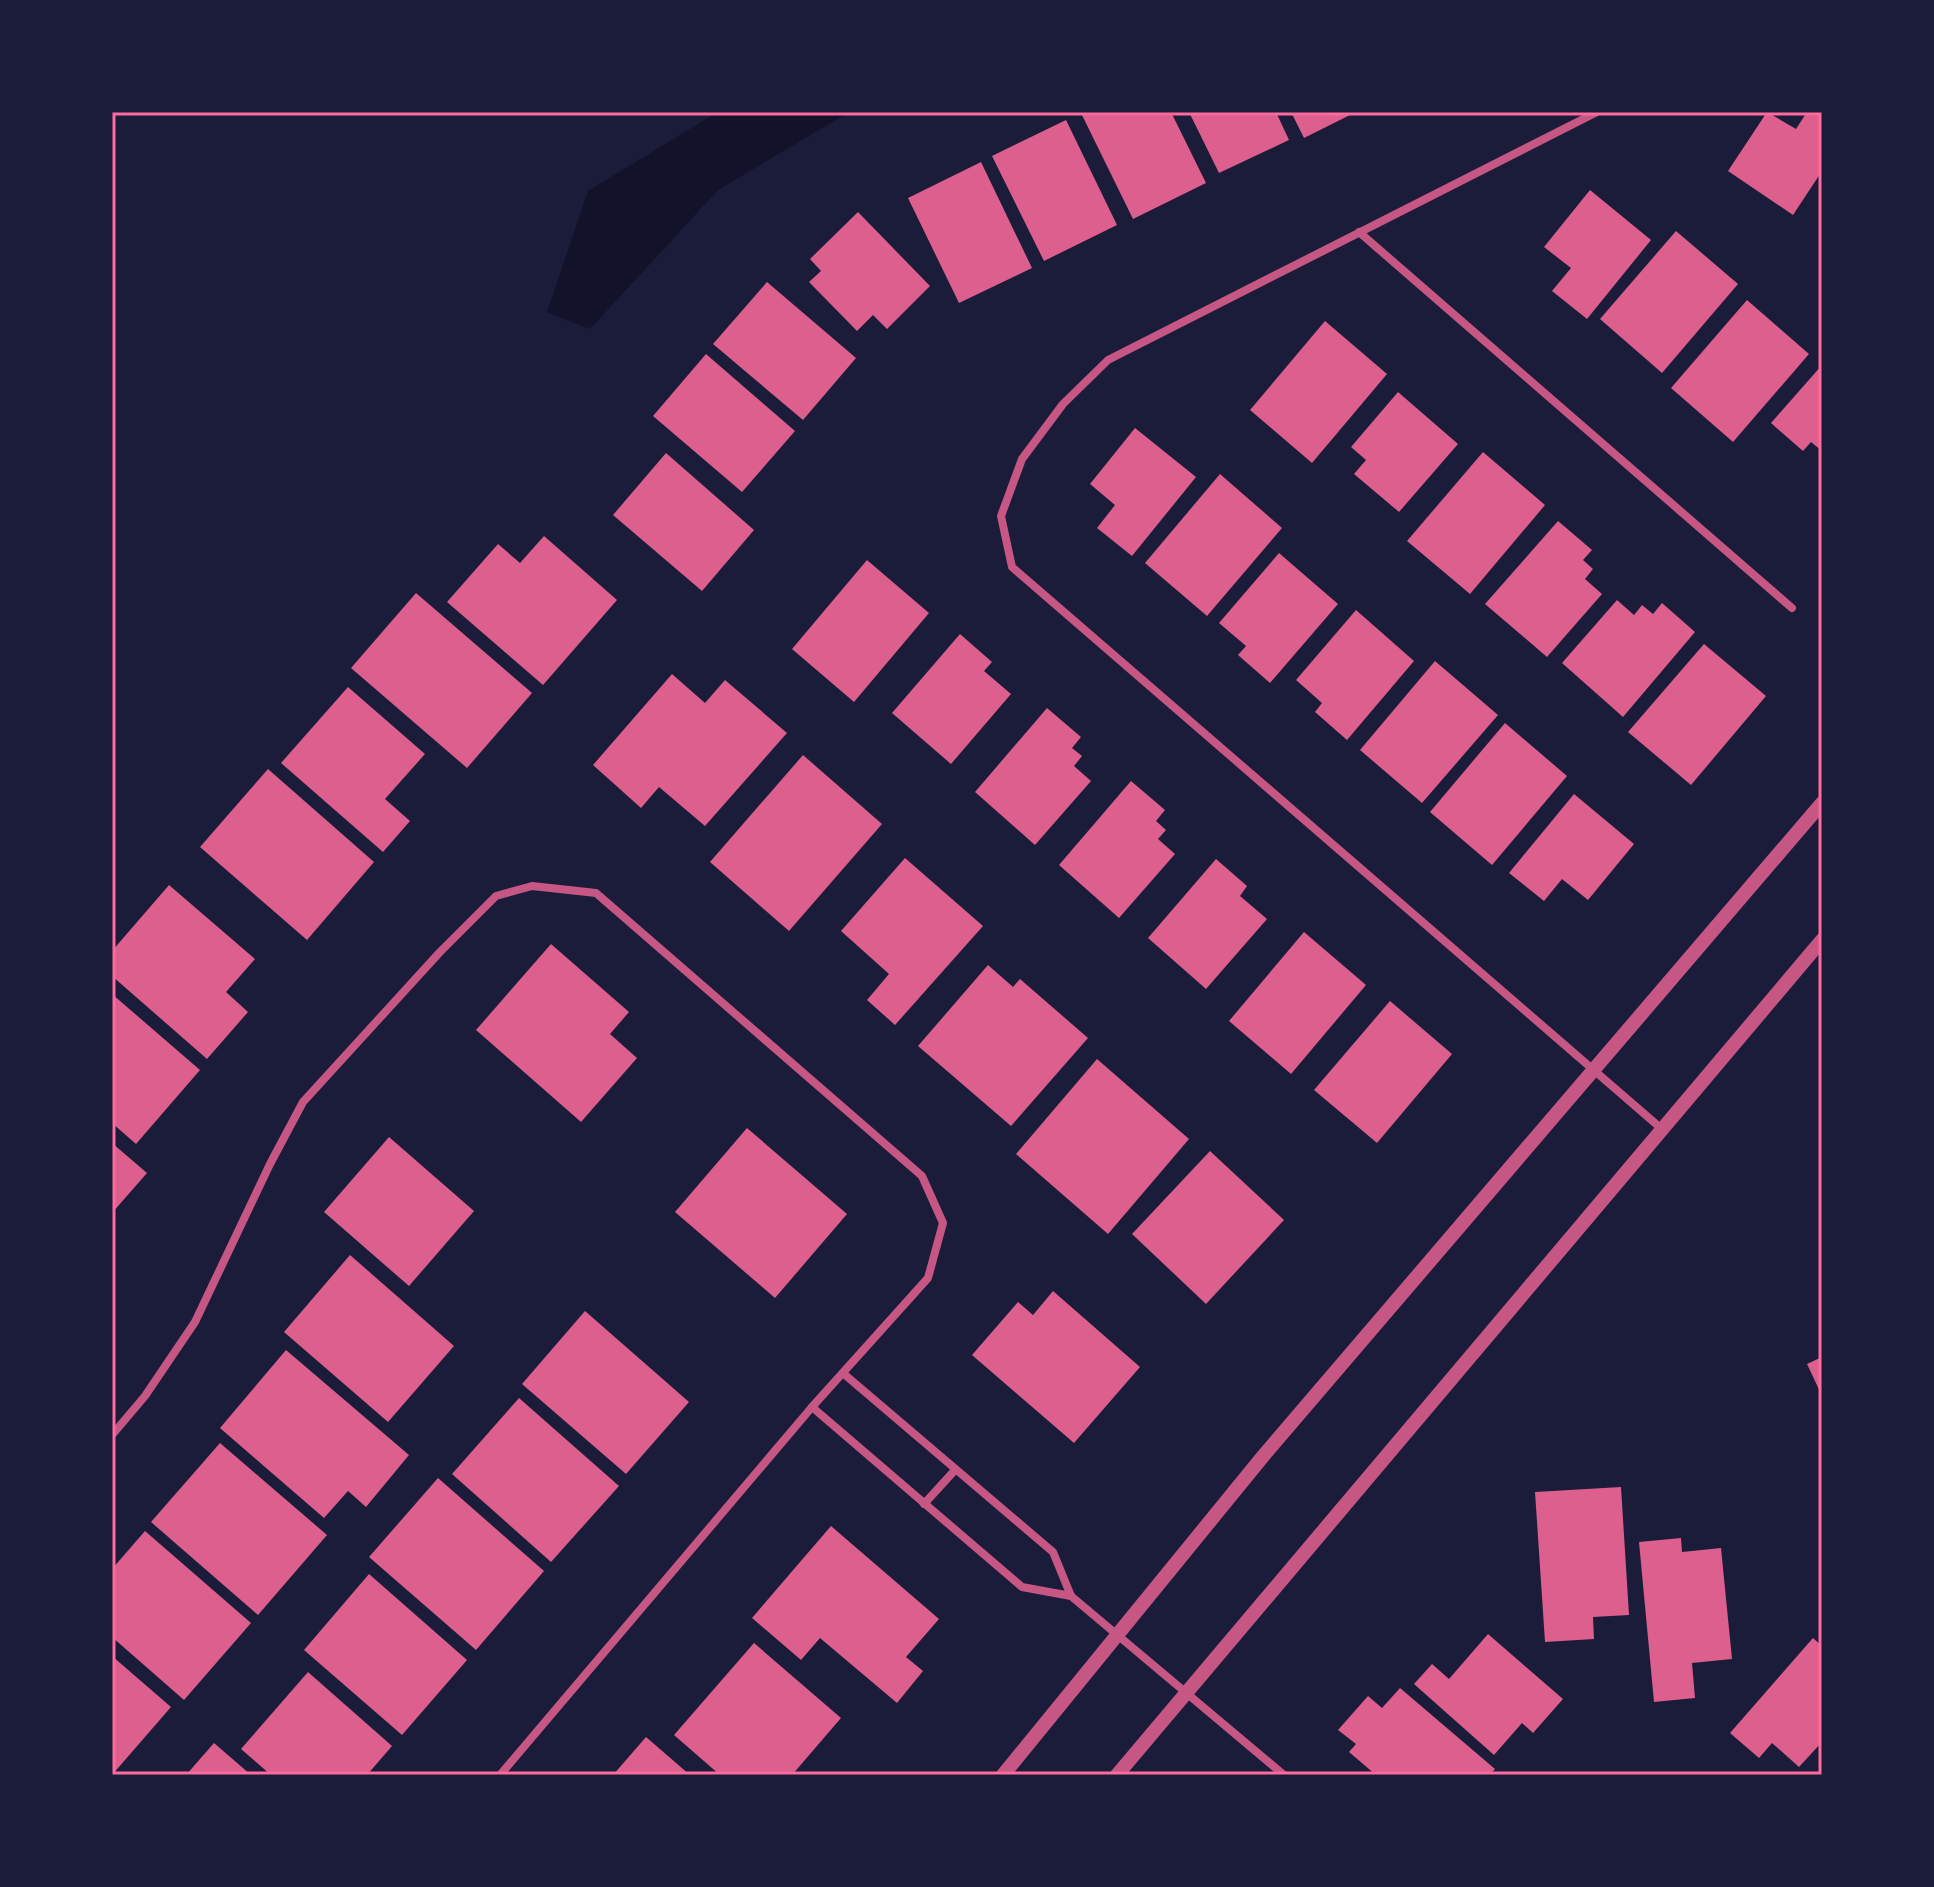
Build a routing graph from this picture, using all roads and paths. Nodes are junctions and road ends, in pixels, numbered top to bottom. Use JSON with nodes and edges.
{"nodes":[{"id":1,"x":1597,"y":112,"type":"edge"},
{"id":2,"x":1359,"y":232,"type":"junction"},
{"id":3,"x":1792,"y":608,"type":"dead end"},
{"id":4,"x":1822,"y":803,"type":"edge"},
{"id":5,"x":1822,"y":940,"type":"edge"},
{"id":6,"x":1593,"y":1070,"type":"junction"},
{"id":7,"x":1663,"y":1130,"type":"junction"},
{"id":8,"x":844,"y":1374,"type":"junction"},
{"id":9,"x":812,"y":1407,"type":"junction"},
{"id":10,"x":112,"y":1435,"type":"edge"},
{"id":11,"x":955,"y":1470,"type":"junction"},
{"id":12,"x":924,"y":1504,"type":"junction"},
{"id":13,"x":1071,"y":1596,"type":"junction"},
{"id":14,"x":1117,"y":1635,"type":"junction"},
{"id":15,"x":1186,"y":1693,"type":"junction"},
{"id":16,"x":500,"y":1775,"type":"edge"},
{"id":17,"x":1003,"y":1775,"type":"edge"},
{"id":18,"x":1117,"y":1775,"type":"edge"},
{"id":19,"x":1284,"y":1775,"type":"edge"}],
"edges":[{"from":1,"to":2,"type":"street"},
{"from":2,"to":3,"type":"street"},
{"from":2,"to":6,"type":"street"},
{"from":4,"to":6,"type":"street"},
{"from":5,"to":7,"type":"street"},
{"from":6,"to":7,"type":"street"},
{"from":6,"to":14,"type":"street"},
{"from":7,"to":15,"type":"street"},
{"from":8,"to":9,"type":"street"},
{"from":8,"to":10,"type":"street"},
{"from":8,"to":11,"type":"street"},
{"from":9,"to":12,"type":"street"},
{"from":9,"to":16,"type":"street"},
{"from":11,"to":12,"type":"street"},
{"from":11,"to":13,"type":"street"},
{"from":12,"to":13,"type":"street"},
{"from":13,"to":14,"type":"street"},
{"from":14,"to":15,"type":"street"},
{"from":14,"to":17,"type":"street"},
{"from":15,"to":18,"type":"street"},
{"from":15,"to":19,"type":"street"}]}
